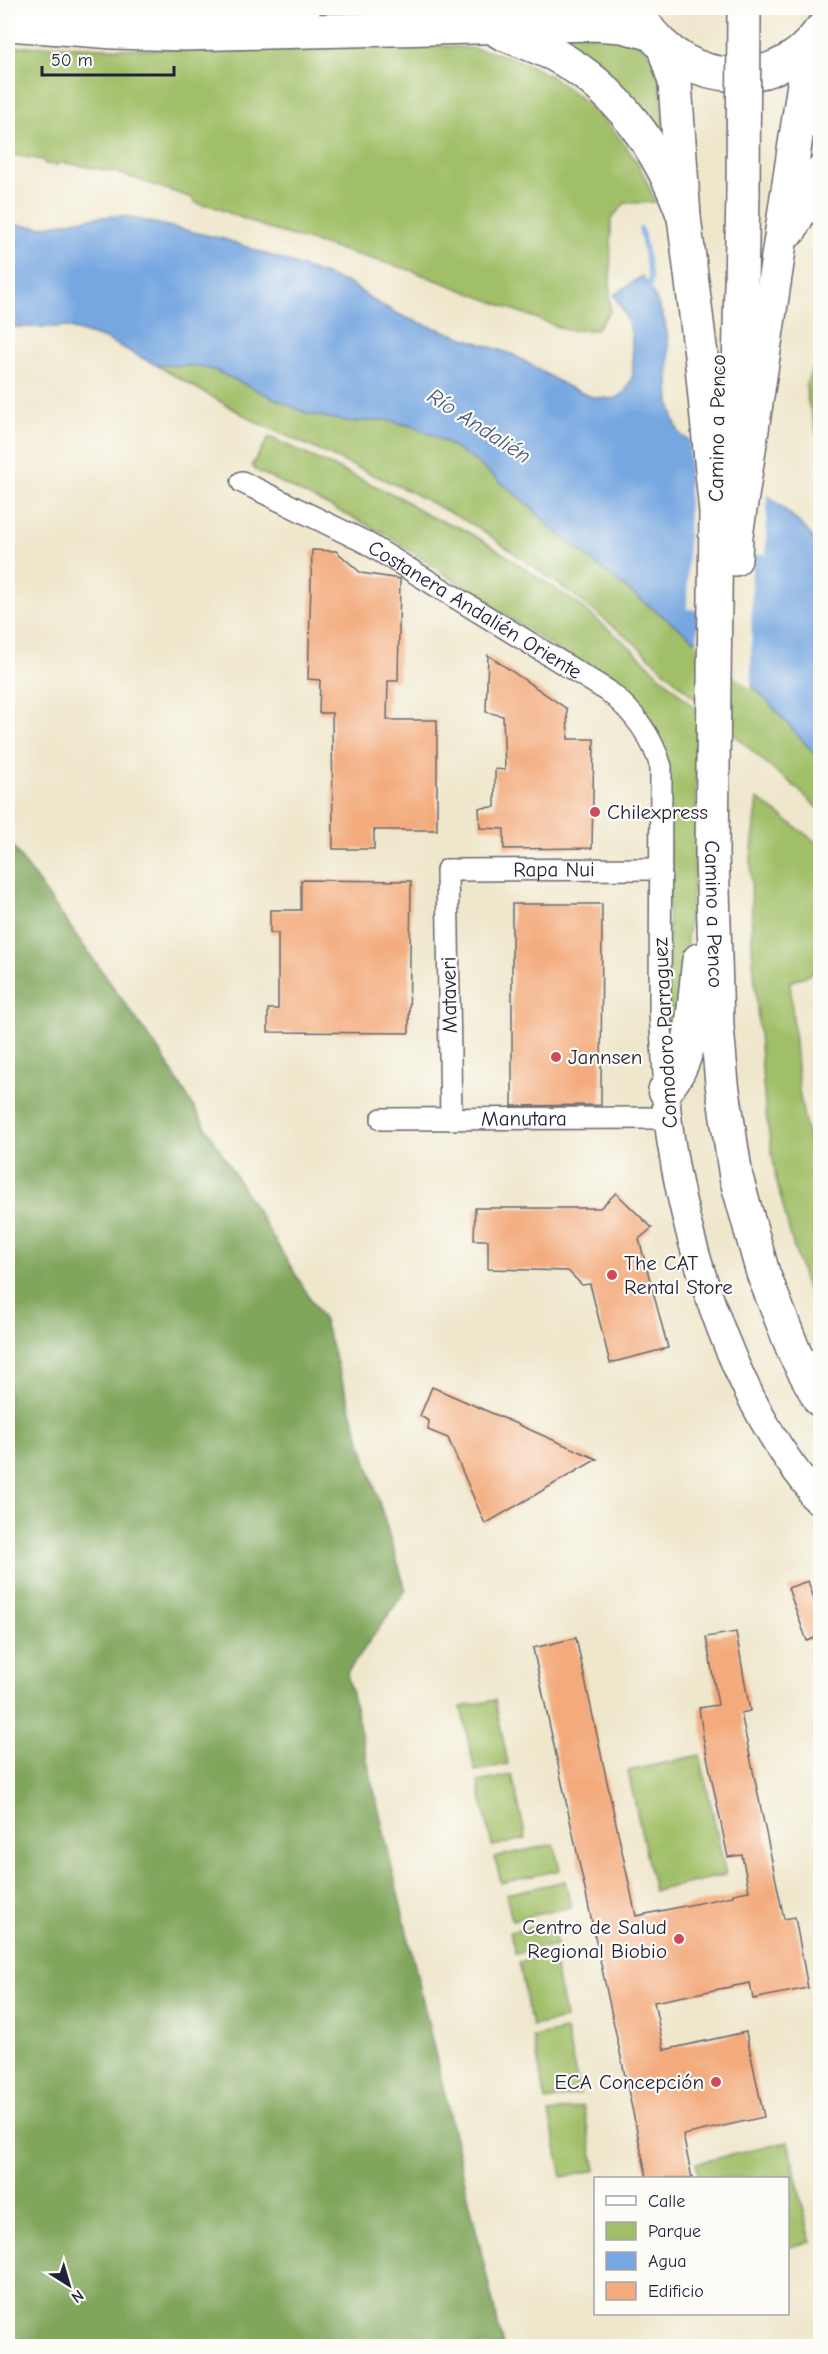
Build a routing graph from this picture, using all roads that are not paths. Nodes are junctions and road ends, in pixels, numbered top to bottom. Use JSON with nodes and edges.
{"nodes":[{"id":1,"x":304,"y":8,"type":"edge"},
{"id":2,"x":722,"y":8,"type":"edge"},
{"id":3,"x":744,"y":8,"type":"edge"},
{"id":4,"x":8,"y":12,"type":"edge"},
{"id":5,"x":8,"y":24,"type":"edge"},
{"id":6,"x":647,"y":25,"type":"edge"},
{"id":7,"x":487,"y":27,"type":"junction"},
{"id":8,"x":817,"y":36,"type":"edge"},
{"id":9,"x":820,"y":173,"type":"edge"},
{"id":10,"x":732,"y":194,"type":"junction"},
{"id":11,"x":684,"y":217,"type":"junction"},
{"id":12,"x":775,"y":269,"type":"junction"},
{"id":13,"x":729,"y":364,"type":"junction"},
{"id":14,"x":242,"y":482,"type":"dead end"},
{"id":15,"x":726,"y":525,"type":"junction"},
{"id":16,"x":662,"y":783,"type":"joint"},
{"id":17,"x":722,"y":793,"type":"junction"},
{"id":18,"x":712,"y":854,"type":"junction"},
{"id":19,"x":661,"y":869,"type":"junction"},
{"id":20,"x":447,"y":870,"type":"joint"},
{"id":21,"x":666,"y":1104,"type":"junction"},
{"id":22,"x":382,"y":1119,"type":"dead end"},
{"id":23,"x":451,"y":1119,"type":"junction"},
{"id":24,"x":820,"y":1357,"type":"edge"},
{"id":25,"x":820,"y":1400,"type":"edge"},
{"id":26,"x":819,"y":1497,"type":"edge"}],
"edges":[{"from":1,"to":4,"type":"main road"},
{"from":2,"to":10,"type":"main road"},
{"from":3,"to":10,"type":"main road","bridge":true},
{"from":5,"to":7,"type":"main road"},
{"from":6,"to":7,"type":"main road"},
{"from":6,"to":8,"type":"main road"},
{"from":6,"to":11,"type":"main road"},
{"from":7,"to":11,"type":"main road"},
{"from":8,"to":12,"type":"main road"},
{"from":9,"to":12,"type":"main road"},
{"from":10,"to":13,"type":"main road","name":"Camino a Penco"},
{"from":11,"to":13,"type":"main road"},
{"from":12,"to":13,"type":"main road"},
{"from":13,"to":15,"type":"main road"},
{"from":13,"to":15,"type":"main road"},
{"from":14,"to":16,"type":"street","name":"Costanera Andalién Oriente"},
{"from":15,"to":17,"type":"main road","name":"Camino a Penco"},
{"from":16,"to":19,"type":"street","name":"Comodoro Parraguez"},
{"from":17,"to":18,"type":"main road","name":"Camino a Penco"},
{"from":17,"to":24,"type":"main road","name":"Camino a Penco"},
{"from":18,"to":21,"type":"main road"},
{"from":18,"to":25,"type":"main road","name":"Camino a Penco"},
{"from":19,"to":20,"type":"street","name":"Rapa Nui"},
{"from":19,"to":21,"type":"street","name":"Comodoro Parraguez"},
{"from":20,"to":23,"type":"street","name":"Mataveri"},
{"from":21,"to":23,"type":"street","name":"Manutara"},
{"from":21,"to":26,"type":"street","name":"Comodoro Parraguez"},
{"from":22,"to":23,"type":"street","name":"Manutara"}]}
